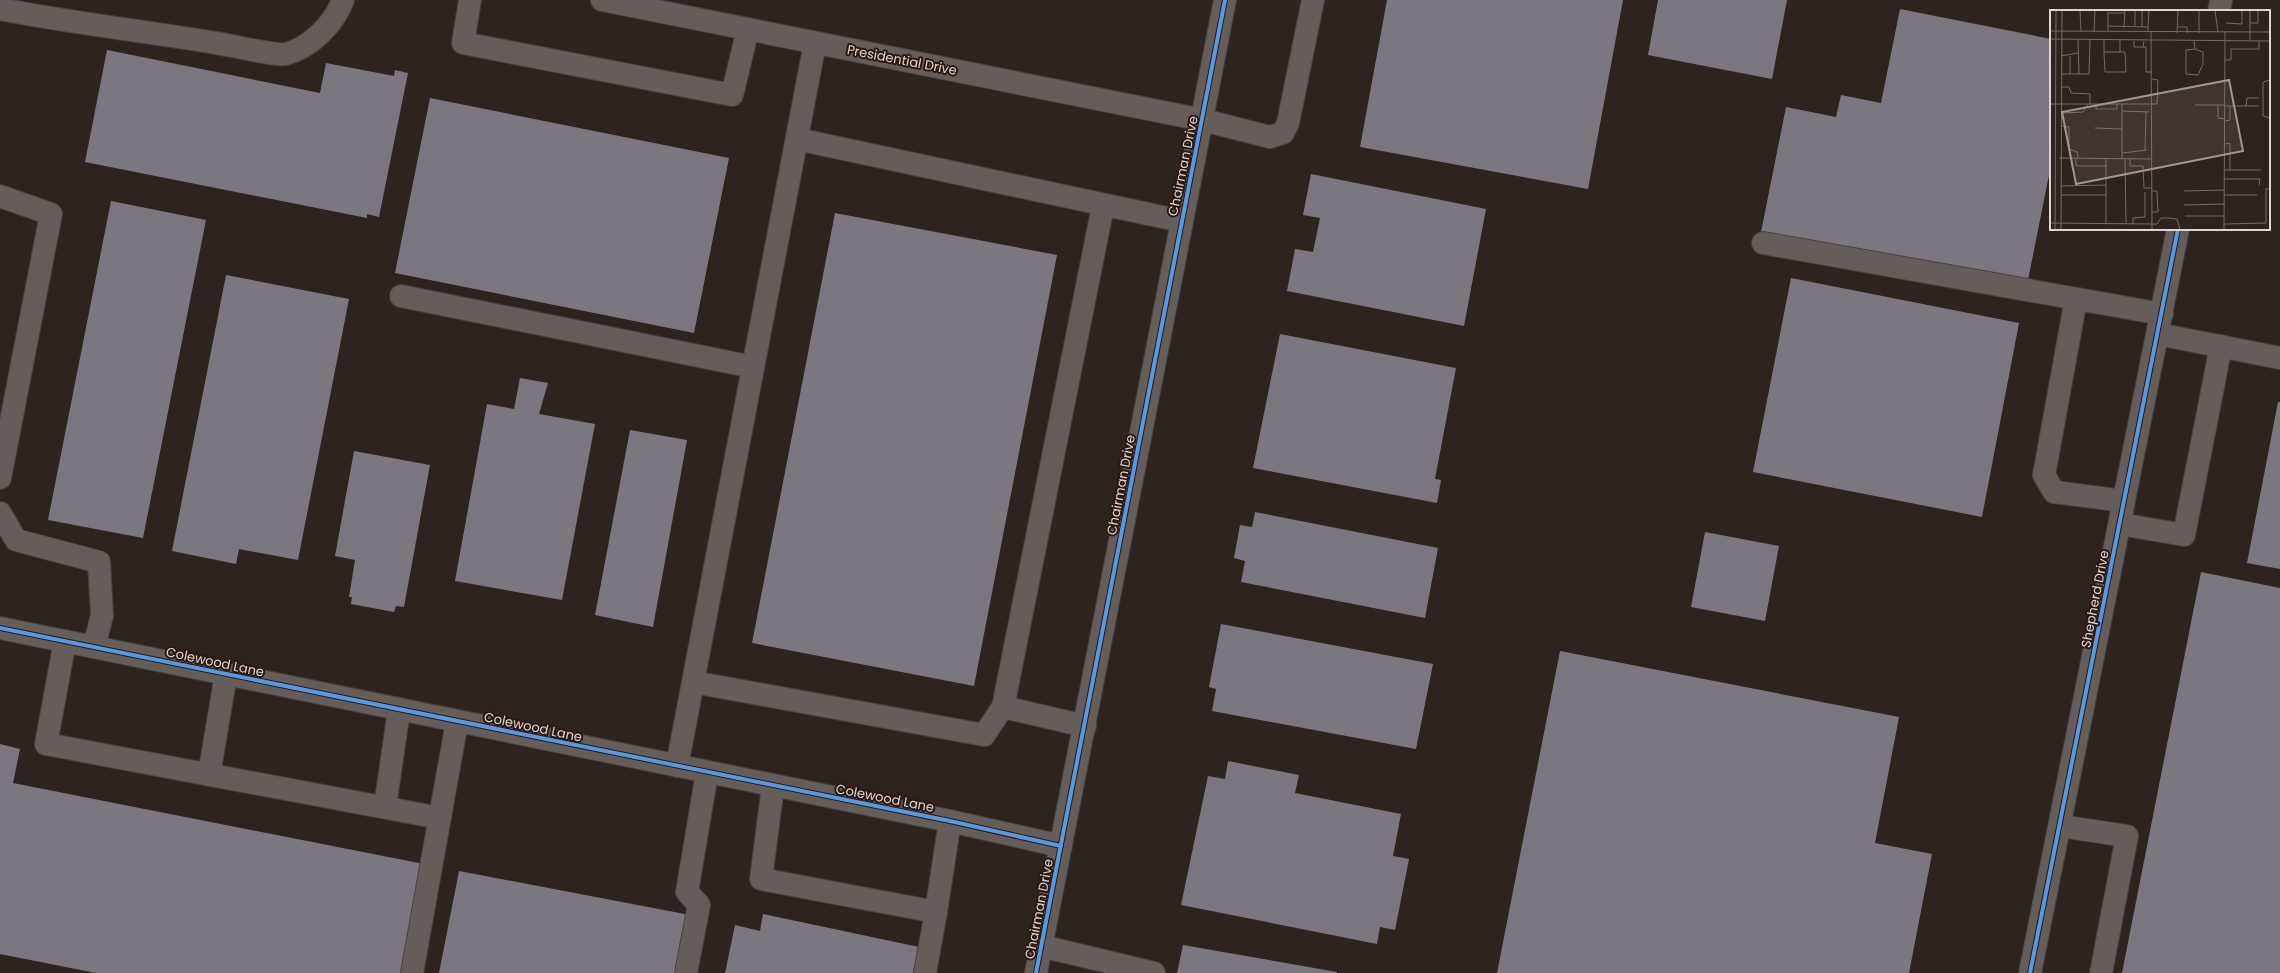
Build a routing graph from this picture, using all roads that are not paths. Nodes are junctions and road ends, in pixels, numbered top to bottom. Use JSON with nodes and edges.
{"nodes":[{"id":1,"x":343,"y":0,"type":"edge"},
{"id":2,"x":470,"y":0,"type":"edge"},
{"id":3,"x":602,"y":0,"type":"edge"},
{"id":4,"x":1225,"y":0,"type":"edge"},
{"id":5,"x":1313,"y":0,"type":"edge"},
{"id":6,"x":2221,"y":0,"type":"edge"},
{"id":7,"x":0,"y":9,"type":"edge"},
{"id":8,"x":2219,"y":10,"type":"edge"},
{"id":9,"x":748,"y":30,"type":"junction"},
{"id":10,"x":815,"y":43,"type":"junction"},
{"id":11,"x":1203,"y":120,"type":"junction"},
{"id":12,"x":797,"y":139,"type":"junction"},
{"id":13,"x":0,"y":196,"type":"edge"},
{"id":14,"x":1103,"y":206,"type":"junction"},
{"id":15,"x":1181,"y":221,"type":"junction"},
{"id":16,"x":2178,"y":230,"type":"edge"},
{"id":17,"x":1763,"y":243,"type":"dead end"},
{"id":18,"x":401,"y":296,"type":"dead end"},
{"id":19,"x":2076,"y":299,"type":"junction"},
{"id":20,"x":2160,"y":324,"type":"junction"},
{"id":21,"x":2221,"y":346,"type":"junction"},
{"id":22,"x":2280,"y":358,"type":"edge"},
{"id":23,"x":753,"y":367,"type":"junction"},
{"id":24,"x":0,"y":478,"type":"edge"},
{"id":25,"x":2124,"y":501,"type":"junction"},
{"id":26,"x":0,"y":513,"type":"edge"},
{"id":27,"x":2120,"y":524,"type":"junction"},
{"id":28,"x":0,"y":628,"type":"edge"},
{"id":29,"x":65,"y":641,"type":"junction"},
{"id":30,"x":94,"y":647,"type":"junction"},
{"id":31,"x":226,"y":674,"type":"junction"},
{"id":32,"x":693,"y":682,"type":"junction"},
{"id":33,"x":1003,"y":707,"type":"junction"},
{"id":34,"x":399,"y":710,"type":"junction"},
{"id":35,"x":457,"y":722,"type":"junction"},
{"id":36,"x":1085,"y":726,"type":"junction"},
{"id":37,"x":677,"y":766,"type":"junction"},
{"id":38,"x":707,"y":773,"type":"junction"},
{"id":39,"x":208,"y":774,"type":"junction"},
{"id":40,"x":773,"y":786,"type":"junction"},
{"id":41,"x":385,"y":807,"type":"junction"},
{"id":42,"x":440,"y":818,"type":"junction"},
{"id":43,"x":950,"y":821,"type":"junction"},
{"id":44,"x":2060,"y":826,"type":"junction"},
{"id":45,"x":1061,"y":846,"type":"junction"},
{"id":46,"x":936,"y":912,"type":"junction"},
{"id":47,"x":1041,"y":946,"type":"junction"},
{"id":48,"x":412,"y":973,"type":"edge"},
{"id":49,"x":686,"y":973,"type":"edge"},
{"id":50,"x":925,"y":973,"type":"edge"},
{"id":51,"x":1036,"y":973,"type":"edge"},
{"id":52,"x":1154,"y":973,"type":"edge"},
{"id":53,"x":2030,"y":973,"type":"edge"},
{"id":54,"x":2101,"y":973,"type":"edge"}],
"edges":[{"from":1,"to":7,"type":"street"},
{"from":2,"to":9,"type":"street"},
{"from":3,"to":9,"type":"street","name":"Presidential Drive"},
{"from":4,"to":11,"type":"street","name":"Chairman Drive"},
{"from":5,"to":11,"type":"street","name":"Presidential Drive"},
{"from":6,"to":8,"type":"street"},
{"from":9,"to":10,"type":"street","name":"Presidential Drive"},
{"from":10,"to":11,"type":"street","name":"Presidential Drive"},
{"from":10,"to":12,"type":"street"},
{"from":11,"to":15,"type":"street","name":"Chairman Drive"},
{"from":12,"to":14,"type":"street"},
{"from":12,"to":23,"type":"street"},
{"from":13,"to":24,"type":"street"},
{"from":14,"to":15,"type":"street"},
{"from":14,"to":33,"type":"street"},
{"from":15,"to":36,"type":"street","name":"Chairman Drive"},
{"from":16,"to":20,"type":"street","name":"Shepherd Drive"},
{"from":17,"to":19,"type":"street"},
{"from":18,"to":23,"type":"street"},
{"from":19,"to":20,"type":"street"},
{"from":19,"to":25,"type":"street"},
{"from":20,"to":21,"type":"street"},
{"from":20,"to":25,"type":"street","name":"Shepherd Drive"},
{"from":21,"to":22,"type":"street"},
{"from":21,"to":27,"type":"street"},
{"from":23,"to":32,"type":"street"},
{"from":25,"to":27,"type":"street","name":"Shepherd Drive"},
{"from":26,"to":30,"type":"street"},
{"from":27,"to":44,"type":"street","name":"Shepherd Drive"},
{"from":28,"to":29,"type":"street","name":"Colewood Lane"},
{"from":29,"to":30,"type":"street","name":"Colewood Lane"},
{"from":29,"to":39,"type":"street"},
{"from":30,"to":31,"type":"street","name":"Colewood Lane"},
{"from":31,"to":34,"type":"street","name":"Colewood Lane"},
{"from":31,"to":39,"type":"street"},
{"from":32,"to":33,"type":"street"},
{"from":32,"to":37,"type":"street"},
{"from":33,"to":36,"type":"street"},
{"from":34,"to":35,"type":"street","name":"Colewood Lane"},
{"from":34,"to":41,"type":"street"},
{"from":35,"to":37,"type":"street","name":"Colewood Lane"},
{"from":35,"to":42,"type":"street"},
{"from":36,"to":45,"type":"street","name":"Chairman Drive"},
{"from":37,"to":38,"type":"street","name":"Colewood Lane"},
{"from":38,"to":40,"type":"street","name":"Colewood Lane"},
{"from":38,"to":49,"type":"street"},
{"from":39,"to":41,"type":"street"},
{"from":40,"to":43,"type":"street","name":"Colewood Lane"},
{"from":40,"to":46,"type":"street"},
{"from":41,"to":42,"type":"street"},
{"from":42,"to":48,"type":"street"},
{"from":43,"to":45,"type":"street","name":"Colewood Lane"},
{"from":43,"to":46,"type":"street"},
{"from":44,"to":53,"type":"street","name":"Shepherd Drive"},
{"from":44,"to":54,"type":"street"},
{"from":45,"to":47,"type":"street","name":"Chairman Drive"},
{"from":46,"to":50,"type":"street"},
{"from":47,"to":51,"type":"street","name":"Chairman Drive"},
{"from":47,"to":52,"type":"street"}]}
